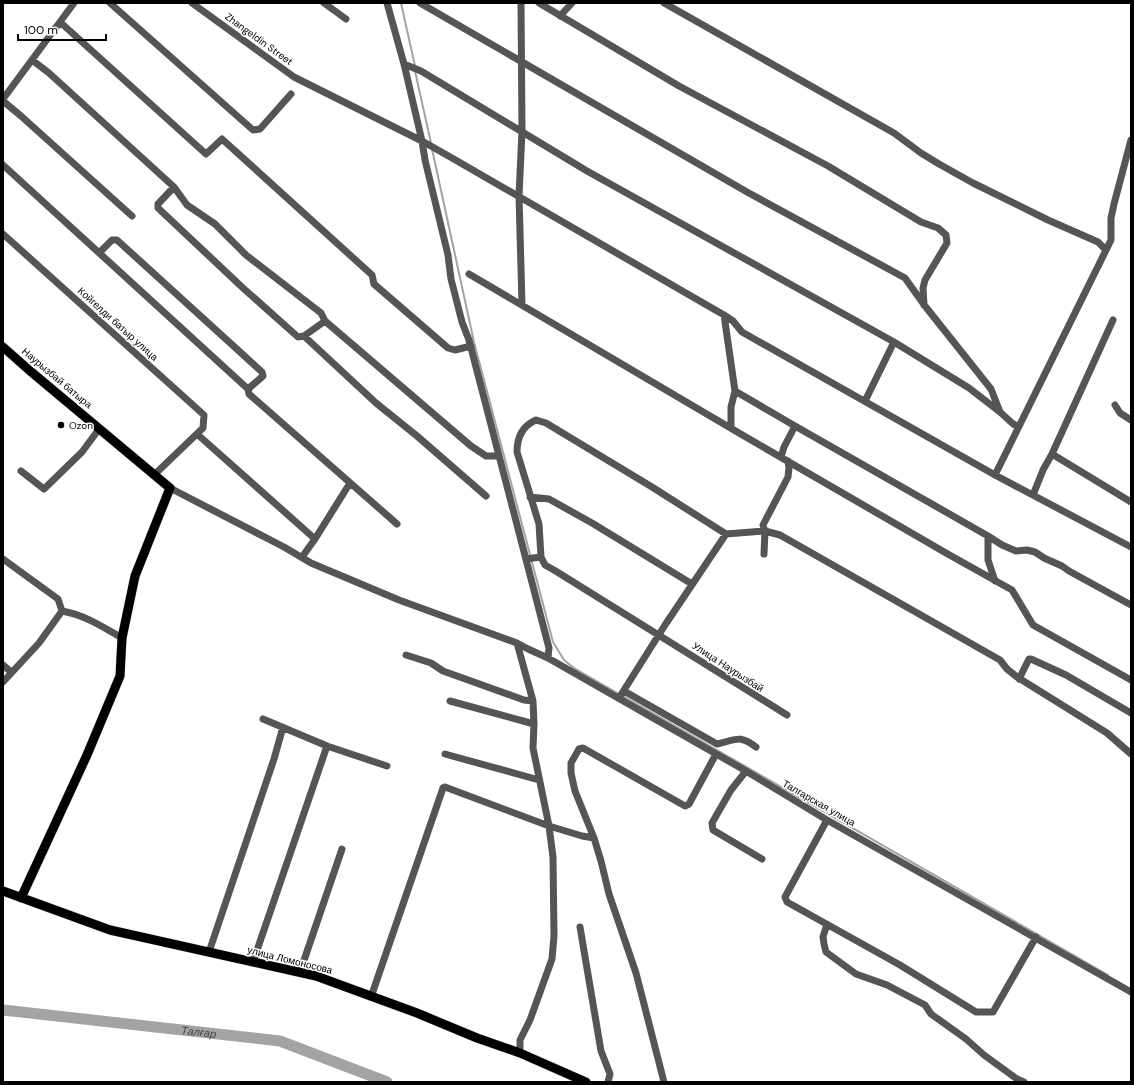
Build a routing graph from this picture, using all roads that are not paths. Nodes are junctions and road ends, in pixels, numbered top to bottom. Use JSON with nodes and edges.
{"nodes":[{"id":1,"x":74,"y":3,"type":"edge"},
{"id":2,"x":110,"y":3,"type":"edge"},
{"id":3,"x":192,"y":3,"type":"edge"},
{"id":4,"x":324,"y":3,"type":"edge"},
{"id":5,"x":387,"y":3,"type":"edge"},
{"id":6,"x":420,"y":3,"type":"edge"},
{"id":7,"x":521,"y":3,"type":"edge"},
{"id":8,"x":539,"y":3,"type":"edge"},
{"id":9,"x":572,"y":3,"type":"edge"},
{"id":10,"x":664,"y":3,"type":"edge"},
{"id":11,"x":560,"y":16,"type":"junction"},
{"id":12,"x":346,"y":19,"type":"dead end"},
{"id":13,"x":60,"y":22,"type":"junction"},
{"id":14,"x":32,"y":60,"type":"junction"},
{"id":15,"x":522,"y":63,"type":"junction"},
{"id":16,"x":404,"y":64,"type":"junction"},
{"id":17,"x":291,"y":94,"type":"dead end"},
{"id":18,"x":3,"y":100,"type":"edge"},
{"id":19,"x":522,"y":131,"type":"junction"},
{"id":20,"x":1131,"y":140,"type":"edge"},
{"id":21,"x":428,"y":144,"type":"junction"},
{"id":22,"x":3,"y":164,"type":"edge"},
{"id":23,"x":174,"y":187,"type":"junction"},
{"id":24,"x":519,"y":196,"type":"junction"},
{"id":25,"x":132,"y":216,"type":"dead end"},
{"id":26,"x":3,"y":234,"type":"edge"},
{"id":27,"x":1106,"y":250,"type":"junction"},
{"id":28,"x":100,"y":252,"type":"junction"},
{"id":29,"x":469,"y":274,"type":"dead end"},
{"id":30,"x":522,"y":304,"type":"junction"},
{"id":31,"x":924,"y":306,"type":"junction"},
{"id":32,"x":724,"y":315,"type":"junction"},
{"id":33,"x":1113,"y":320,"type":"dead end"},
{"id":34,"x":325,"y":321,"type":"junction"},
{"id":35,"x":304,"y":336,"type":"junction"},
{"id":36,"x":894,"y":342,"type":"junction"},
{"id":37,"x":471,"y":346,"type":"junction"},
{"id":38,"x":3,"y":347,"type":"edge"},
{"id":39,"x":248,"y":389,"type":"junction"},
{"id":40,"x":735,"y":391,"type":"junction"},
{"id":41,"x":865,"y":401,"type":"junction"},
{"id":42,"x":1115,"y":405,"type":"dead end"},
{"id":43,"x":1000,"y":412,"type":"junction"},
{"id":44,"x":1131,"y":420,"type":"edge"},
{"id":45,"x":795,"y":426,"type":"junction"},
{"id":46,"x":1018,"y":427,"type":"junction"},
{"id":47,"x":731,"y":428,"type":"junction"},
{"id":48,"x":99,"y":429,"type":"junction"},
{"id":49,"x":197,"y":434,"type":"junction"},
{"id":50,"x":1052,"y":454,"type":"junction"},
{"id":51,"x":499,"y":456,"type":"junction"},
{"id":52,"x":781,"y":457,"type":"junction"},
{"id":53,"x":788,"y":461,"type":"junction"},
{"id":54,"x":21,"y":471,"type":"dead end"},
{"id":55,"x":154,"y":475,"type":"junction"},
{"id":56,"x":995,"y":475,"type":"junction"},
{"id":57,"x":350,"y":483,"type":"junction"},
{"id":58,"x":170,"y":488,"type":"junction"},
{"id":59,"x":1033,"y":495,"type":"junction"},
{"id":60,"x":486,"y":496,"type":"dead end"},
{"id":61,"x":530,"y":497,"type":"junction"},
{"id":62,"x":1131,"y":502,"type":"edge"},
{"id":63,"x":396,"y":524,"type":"dead end"},
{"id":64,"x":764,"y":531,"type":"junction"},
{"id":65,"x":726,"y":534,"type":"junction"},
{"id":66,"x":988,"y":536,"type":"junction"},
{"id":67,"x":315,"y":539,"type":"junction"},
{"id":68,"x":1131,"y":547,"type":"edge"},
{"id":69,"x":764,"y":554,"type":"dead end"},
{"id":70,"x":302,"y":558,"type":"junction"},
{"id":71,"x":532,"y":558,"type":"junction"},
{"id":72,"x":3,"y":559,"type":"edge"},
{"id":73,"x":995,"y":581,"type":"junction"},
{"id":74,"x":692,"y":584,"type":"junction"},
{"id":75,"x":1131,"y":605,"type":"edge"},
{"id":76,"x":62,"y":611,"type":"junction"},
{"id":77,"x":659,"y":635,"type":"junction"},
{"id":78,"x":122,"y":638,"type":"junction"},
{"id":79,"x":517,"y":643,"type":"junction"},
{"id":80,"x":406,"y":655,"type":"dead end"},
{"id":81,"x":548,"y":658,"type":"junction"},
{"id":82,"x":3,"y":665,"type":"edge"},
{"id":83,"x":11,"y":672,"type":"junction"},
{"id":84,"x":1020,"y":679,"type":"junction"},
{"id":85,"x":1131,"y":680,"type":"edge"},
{"id":86,"x":3,"y":682,"type":"edge"},
{"id":87,"x":621,"y":695,"type":"junction"},
{"id":88,"x":450,"y":700,"type":"dead end"},
{"id":89,"x":533,"y":701,"type":"junction"},
{"id":90,"x":1131,"y":713,"type":"edge"},
{"id":91,"x":786,"y":715,"type":"dead end"},
{"id":92,"x":263,"y":719,"type":"dead end"},
{"id":93,"x":534,"y":724,"type":"junction"},
{"id":94,"x":283,"y":727,"type":"junction"},
{"id":95,"x":326,"y":746,"type":"junction"},
{"id":96,"x":756,"y":746,"type":"dead end"},
{"id":97,"x":446,"y":754,"type":"dead end"},
{"id":98,"x":716,"y":754,"type":"junction"},
{"id":99,"x":1131,"y":754,"type":"edge"},
{"id":100,"x":387,"y":766,"type":"dead end"},
{"id":101,"x":746,"y":771,"type":"junction"},
{"id":102,"x":539,"y":780,"type":"junction"},
{"id":103,"x":827,"y":820,"type":"junction"},
{"id":104,"x":549,"y":826,"type":"junction"},
{"id":105,"x":594,"y":838,"type":"junction"},
{"id":106,"x":342,"y":849,"type":"dead end"},
{"id":107,"x":762,"y":859,"type":"dead end"},
{"id":108,"x":3,"y":891,"type":"edge"},
{"id":109,"x":21,"y":898,"type":"junction"},
{"id":110,"x":827,"y":924,"type":"junction"},
{"id":111,"x":580,"y":927,"type":"dead end"},
{"id":112,"x":1036,"y":937,"type":"junction"},
{"id":113,"x":209,"y":952,"type":"junction"},
{"id":114,"x":253,"y":962,"type":"junction"},
{"id":115,"x":300,"y":972,"type":"junction"},
{"id":116,"x":1131,"y":992,"type":"edge"},
{"id":117,"x":371,"y":997,"type":"junction"},
{"id":118,"x":520,"y":1053,"type":"junction"},
{"id":119,"x":586,"y":1082,"type":"edge"},
{"id":120,"x":608,"y":1082,"type":"edge"},
{"id":121,"x":664,"y":1082,"type":"edge"},
{"id":122,"x":1024,"y":1082,"type":"edge"}],
"edges":[{"from":1,"to":13,"type":"street"},
{"from":2,"to":17,"type":"street"},
{"from":3,"to":21,"type":"street","name":"Zhangeldin Street"},
{"from":4,"to":12,"type":"street"},
{"from":5,"to":16,"type":"street"},
{"from":6,"to":15,"type":"street"},
{"from":7,"to":15,"type":"street"},
{"from":8,"to":11,"type":"street"},
{"from":9,"to":11,"type":"street"},
{"from":10,"to":27,"type":"street"},
{"from":11,"to":31,"type":"street"},
{"from":13,"to":14,"type":"street"},
{"from":13,"to":37,"type":"street"},
{"from":14,"to":18,"type":"street"},
{"from":14,"to":23,"type":"street"},
{"from":15,"to":19,"type":"street"},
{"from":15,"to":31,"type":"street"},
{"from":16,"to":19,"type":"street"},
{"from":16,"to":21,"type":"street"},
{"from":18,"to":25,"type":"street"},
{"from":19,"to":24,"type":"street"},
{"from":19,"to":36,"type":"street"},
{"from":20,"to":27,"type":"street"},
{"from":21,"to":24,"type":"street","name":"Zhangeldin Street"},
{"from":21,"to":37,"type":"street"},
{"from":22,"to":28,"type":"street"},
{"from":23,"to":34,"type":"street"},
{"from":23,"to":35,"type":"street"},
{"from":24,"to":30,"type":"street"},
{"from":24,"to":32,"type":"street","name":"Zhangeldin Street"},
{"from":26,"to":49,"type":"street","name":"Койгелди батыр улица"},
{"from":27,"to":46,"type":"street"},
{"from":28,"to":39,"type":"street"},
{"from":28,"to":39,"type":"street"},
{"from":29,"to":30,"type":"street"},
{"from":30,"to":47,"type":"street"},
{"from":31,"to":43,"type":"street"},
{"from":32,"to":40,"type":"street"},
{"from":32,"to":41,"type":"street","name":"Zhangeldin Street"},
{"from":33,"to":50,"type":"street"},
{"from":34,"to":35,"type":"street"},
{"from":34,"to":51,"type":"street"},
{"from":35,"to":60,"type":"street"},
{"from":36,"to":41,"type":"street"},
{"from":36,"to":43,"type":"street"},
{"from":37,"to":51,"type":"street"},
{"from":38,"to":48,"type":"main road","name":"Наурызбай батыра"},
{"from":39,"to":57,"type":"street"},
{"from":40,"to":45,"type":"street"},
{"from":40,"to":47,"type":"street"},
{"from":41,"to":56,"type":"street","name":"Zhangeldin Street"},
{"from":42,"to":44,"type":"street"},
{"from":43,"to":46,"type":"street"},
{"from":45,"to":52,"type":"street"},
{"from":45,"to":66,"type":"street"},
{"from":46,"to":56,"type":"street"},
{"from":47,"to":52,"type":"street"},
{"from":48,"to":54,"type":"street"},
{"from":48,"to":55,"type":"main road","name":"Наурызбай батыра"},
{"from":49,"to":55,"type":"street"},
{"from":49,"to":67,"type":"street"},
{"from":50,"to":59,"type":"street"},
{"from":50,"to":62,"type":"street"},
{"from":51,"to":71,"type":"street"},
{"from":52,"to":53,"type":"street"},
{"from":53,"to":64,"type":"street"},
{"from":53,"to":73,"type":"street"},
{"from":55,"to":58,"type":"main road","name":"Наурызбай батыра"},
{"from":56,"to":59,"type":"street","name":"Zhangeldin Street"},
{"from":57,"to":63,"type":"street"},
{"from":57,"to":67,"type":"street"},
{"from":58,"to":70,"type":"street","name":"Талгарская улица"},
{"from":58,"to":78,"type":"main road"},
{"from":59,"to":68,"type":"street","name":"Zhangeldin Street"},
{"from":61,"to":65,"type":"street"},
{"from":61,"to":71,"type":"street"},
{"from":61,"to":74,"type":"street"},
{"from":64,"to":65,"type":"street"},
{"from":64,"to":69,"type":"street"},
{"from":64,"to":84,"type":"street"},
{"from":65,"to":74,"type":"street"},
{"from":66,"to":73,"type":"street"},
{"from":66,"to":75,"type":"street"},
{"from":67,"to":70,"type":"street"},
{"from":70,"to":79,"type":"street","name":"Талгарская улица"},
{"from":71,"to":77,"type":"street","name":"Улица Наурызбай"},
{"from":71,"to":81,"type":"street"},
{"from":72,"to":76,"type":"street"},
{"from":73,"to":85,"type":"street"},
{"from":74,"to":77,"type":"street"},
{"from":76,"to":78,"type":"street"},
{"from":76,"to":83,"type":"street"},
{"from":77,"to":87,"type":"street"},
{"from":77,"to":91,"type":"street","name":"Улица Наурызбай"},
{"from":78,"to":109,"type":"main road"},
{"from":79,"to":81,"type":"street","name":"Талгарская улица"},
{"from":79,"to":89,"type":"street"},
{"from":80,"to":89,"type":"street"},
{"from":81,"to":87,"type":"street","name":"Талгарская улица"},
{"from":82,"to":83,"type":"street"},
{"from":83,"to":86,"type":"street"},
{"from":84,"to":90,"type":"street"},
{"from":84,"to":99,"type":"street"},
{"from":87,"to":96,"type":"street"},
{"from":87,"to":98,"type":"street","name":"Талгарская улица"},
{"from":88,"to":93,"type":"street"},
{"from":89,"to":93,"type":"street"},
{"from":92,"to":94,"type":"street"},
{"from":93,"to":102,"type":"street"},
{"from":94,"to":95,"type":"street"},
{"from":94,"to":113,"type":"street"},
{"from":95,"to":100,"type":"street"},
{"from":95,"to":114,"type":"street"},
{"from":97,"to":102,"type":"street"},
{"from":98,"to":101,"type":"street","name":"Талгарская улица"},
{"from":98,"to":105,"type":"street"},
{"from":101,"to":103,"type":"street","name":"Талгарская улица"},
{"from":101,"to":107,"type":"street"},
{"from":102,"to":104,"type":"street"},
{"from":103,"to":110,"type":"street"},
{"from":103,"to":112,"type":"street","name":"Талгарская улица"},
{"from":104,"to":105,"type":"street"},
{"from":104,"to":117,"type":"street"},
{"from":104,"to":118,"type":"street"},
{"from":105,"to":121,"type":"street"},
{"from":106,"to":115,"type":"street"},
{"from":108,"to":109,"type":"main road","name":"улица Ломоносова"},
{"from":109,"to":113,"type":"main road","name":"улица Ломоносова"},
{"from":110,"to":112,"type":"street"},
{"from":110,"to":122,"type":"street"},
{"from":111,"to":120,"type":"street"},
{"from":112,"to":116,"type":"street","name":"Талгарская улица"},
{"from":113,"to":114,"type":"main road","name":"улица Ломоносова"},
{"from":114,"to":115,"type":"main road","name":"улица Ломоносова"},
{"from":115,"to":117,"type":"main road","name":"улица Ломоносова"},
{"from":117,"to":118,"type":"main road","name":"улица Ломоносова"},
{"from":118,"to":119,"type":"main road","name":"улица Ломоносова"}]}
